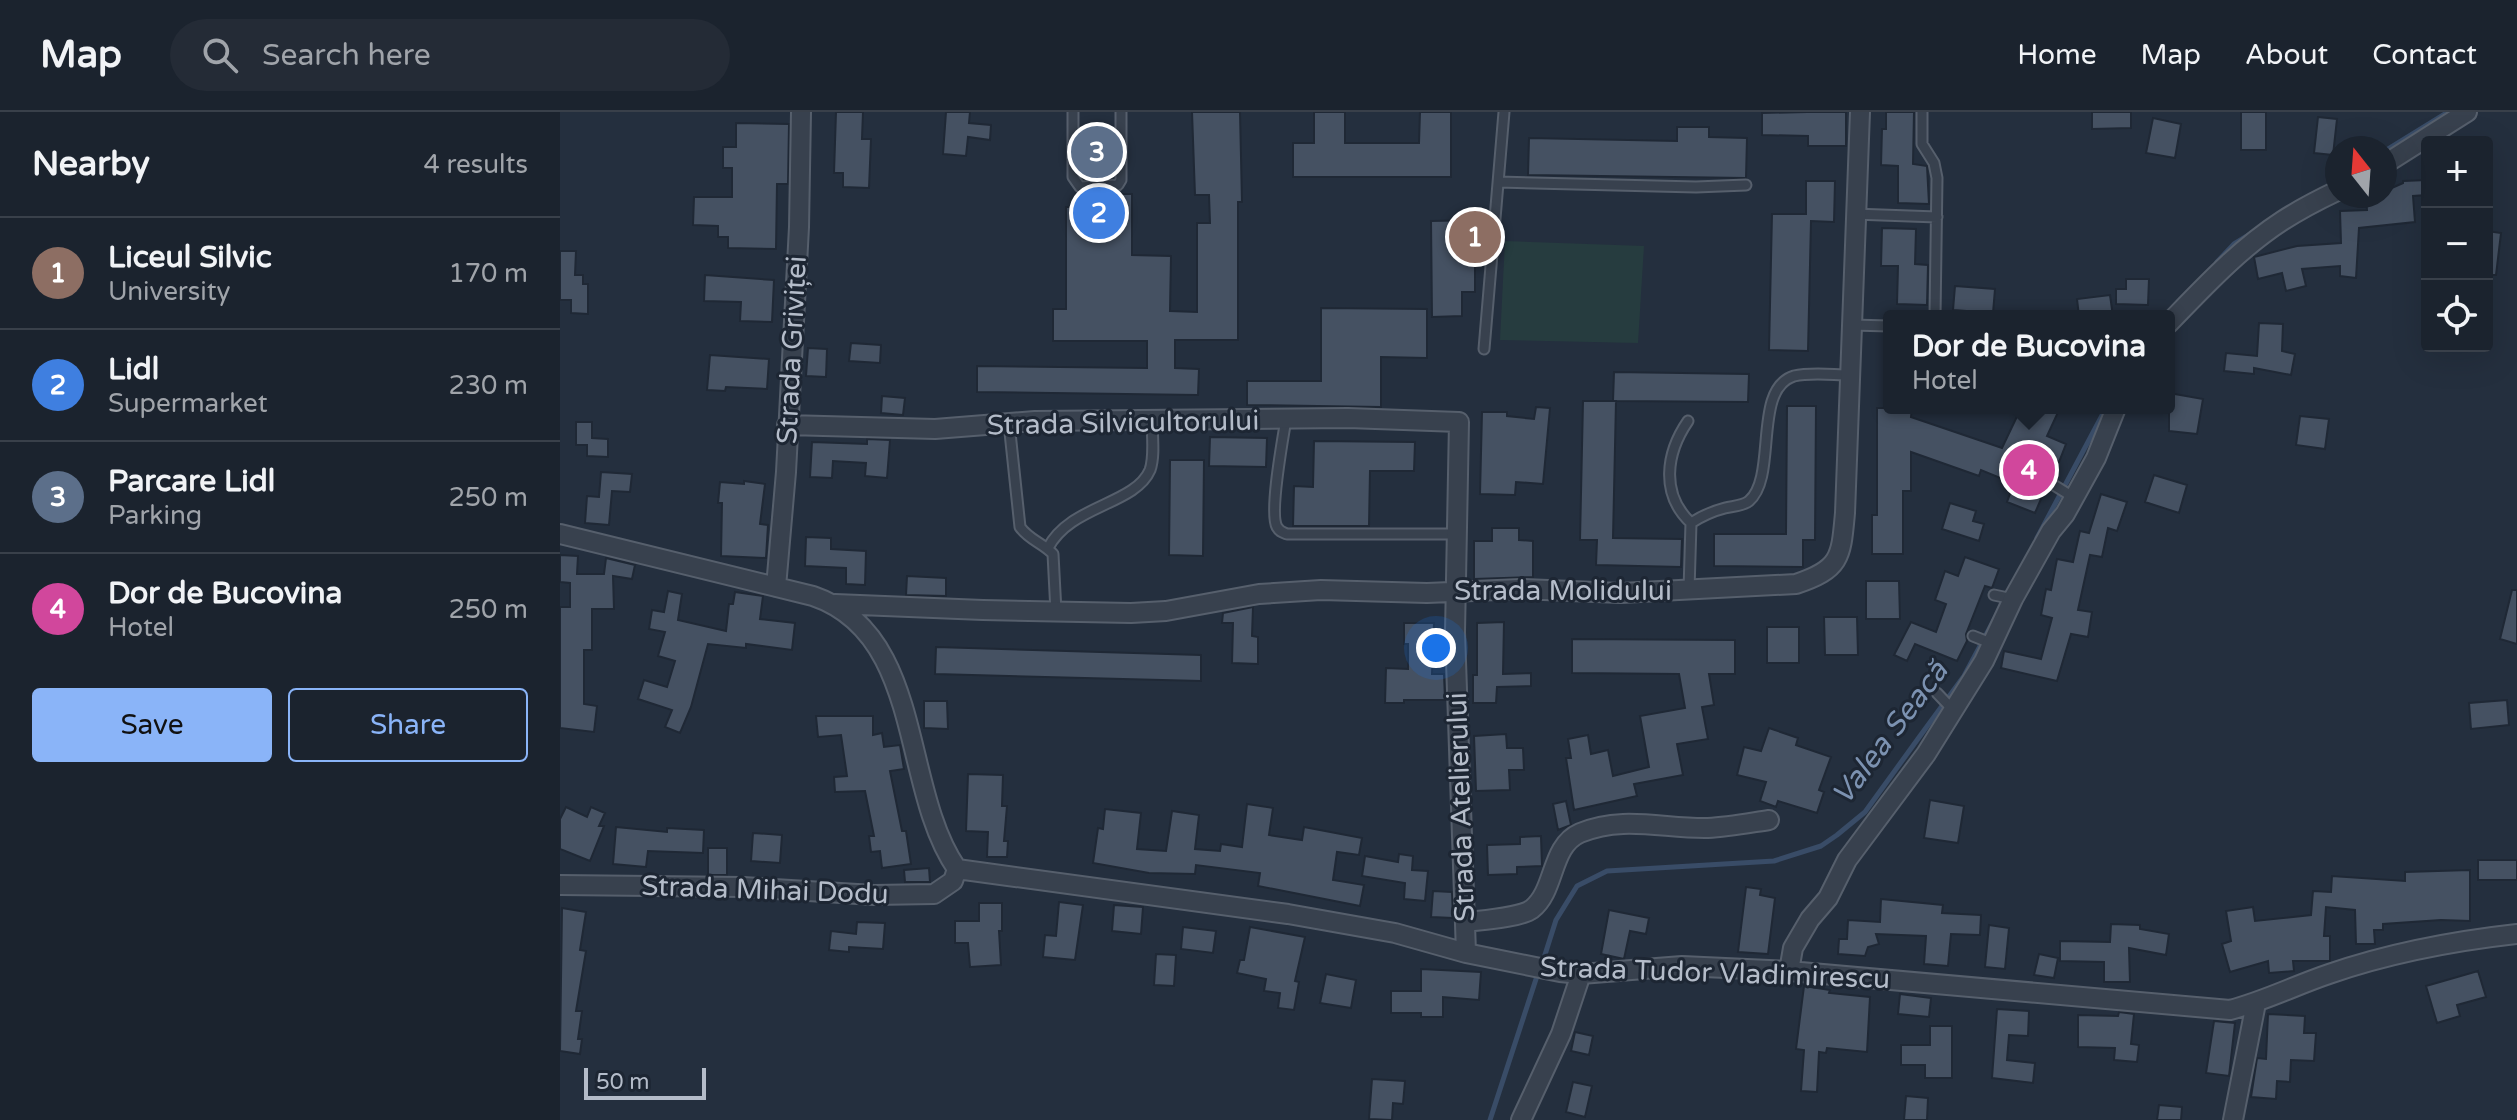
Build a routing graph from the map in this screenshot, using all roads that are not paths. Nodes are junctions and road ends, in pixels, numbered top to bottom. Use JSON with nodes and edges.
{"nodes":[{"id":1,"x":801,"y":112,"type":"edge"},
{"id":2,"x":1073,"y":112,"type":"edge"},
{"id":3,"x":1121,"y":112,"type":"edge"},
{"id":4,"x":1504,"y":112,"type":"edge"},
{"id":5,"x":1860,"y":112,"type":"edge"},
{"id":6,"x":1922,"y":112,"type":"edge"},
{"id":7,"x":2467,"y":112,"type":"edge"},
{"id":8,"x":2397,"y":156,"type":"edge"},
{"id":9,"x":1499,"y":182,"type":"junction"},
{"id":10,"x":1746,"y":185,"type":"dead end"},
{"id":11,"x":2325,"y":198,"type":"edge"},
{"id":12,"x":1854,"y":214,"type":"junction"},
{"id":13,"x":1937,"y":217,"type":"junction"},
{"id":14,"x":1935,"y":310,"type":"edge"},
{"id":15,"x":2175,"y":317,"type":"edge"},
{"id":16,"x":1852,"y":325,"type":"junction"},
{"id":17,"x":1883,"y":326,"type":"edge"},
{"id":18,"x":1484,"y":349,"type":"dead end"},
{"id":19,"x":1850,"y":375,"type":"junction"},
{"id":20,"x":2114,"y":414,"type":"edge"},
{"id":21,"x":1286,"y":419,"type":"junction"},
{"id":22,"x":1152,"y":420,"type":"junction"},
{"id":23,"x":1688,"y":421,"type":"dead end"},
{"id":24,"x":1459,"y":422,"type":"joint"},
{"id":25,"x":1009,"y":423,"type":"junction"},
{"id":26,"x":787,"y":425,"type":"junction"},
{"id":27,"x":2044,"y":479,"type":"dead end"},
{"id":28,"x":2065,"y":492,"type":"junction"},
{"id":29,"x":1691,"y":523,"type":"junction"},
{"id":30,"x":560,"y":534,"type":"edge"},
{"id":31,"x":1456,"y":534,"type":"junction"},
{"id":32,"x":1048,"y":548,"type":"junction"},
{"id":33,"x":776,"y":587,"type":"junction"},
{"id":34,"x":1689,"y":590,"type":"junction"},
{"id":35,"x":1457,"y":591,"type":"junction"},
{"id":36,"x":1994,"y":595,"type":"dead end"},
{"id":37,"x":2013,"y":599,"type":"junction"},
{"id":38,"x":835,"y":604,"type":"junction"},
{"id":39,"x":1056,"y":612,"type":"junction"},
{"id":40,"x":1973,"y":636,"type":"dead end"},
{"id":41,"x":1993,"y":644,"type":"junction"},
{"id":42,"x":1937,"y":693,"type":"dead end"},
{"id":43,"x":1952,"y":708,"type":"junction"},
{"id":44,"x":1769,"y":820,"type":"dead end"},
{"id":45,"x":957,"y":869,"type":"junction"},
{"id":46,"x":560,"y":885,"type":"edge"},
{"id":47,"x":1466,"y":922,"type":"junction"},
{"id":48,"x":2517,"y":934,"type":"edge"},
{"id":49,"x":1466,"y":953,"type":"junction"},
{"id":50,"x":1789,"y":971,"type":"junction"},
{"id":51,"x":1581,"y":974,"type":"junction"},
{"id":52,"x":2256,"y":1003,"type":"junction"},
{"id":53,"x":1521,"y":1120,"type":"edge"},
{"id":54,"x":2233,"y":1120,"type":"edge"}],
"edges":[{"from":1,"to":26,"type":"street","name":"Strada Griviței"},
{"from":2,"to":3,"type":"lane"},
{"from":4,"to":9,"type":"lane"},
{"from":5,"to":12,"type":"street","name":"Strada Molidului"},
{"from":6,"to":13,"type":"lane"},
{"from":7,"to":8,"type":"street"},
{"from":9,"to":10,"type":"lane"},
{"from":9,"to":18,"type":"lane"},
{"from":11,"to":15,"type":"street"},
{"from":12,"to":13,"type":"lane"},
{"from":12,"to":16,"type":"street","name":"Strada Molidului"},
{"from":13,"to":14,"type":"lane"},
{"from":16,"to":17,"type":"lane"},
{"from":16,"to":19,"type":"street","name":"Strada Molidului"},
{"from":19,"to":29,"type":"lane"},
{"from":19,"to":34,"type":"street","name":"Strada Molidului"},
{"from":20,"to":28,"type":"street"},
{"from":21,"to":22,"type":"street","name":"Strada Silvicultorului"},
{"from":21,"to":24,"type":"street","name":"Strada Silvicultorului"},
{"from":21,"to":31,"type":"lane"},
{"from":22,"to":25,"type":"street","name":"Strada Silvicultorului"},
{"from":22,"to":32,"type":"lane"},
{"from":23,"to":29,"type":"lane"},
{"from":24,"to":31,"type":"street","name":"Strada Atelierului"},
{"from":25,"to":26,"type":"street","name":"Strada Silvicultorului"},
{"from":25,"to":32,"type":"lane"},
{"from":26,"to":33,"type":"street","name":"Strada Griviței"},
{"from":27,"to":28,"type":"lane"},
{"from":28,"to":37,"type":"street"},
{"from":29,"to":34,"type":"lane"},
{"from":30,"to":33,"type":"street"},
{"from":31,"to":35,"type":"street","name":"Strada Atelierului"},
{"from":32,"to":39,"type":"lane"},
{"from":33,"to":38,"type":"street"},
{"from":34,"to":35,"type":"street","name":"Strada Molidului"},
{"from":35,"to":39,"type":"street","name":"Strada Molidului"},
{"from":35,"to":47,"type":"street","name":"Strada Atelierului"},
{"from":36,"to":37,"type":"lane"},
{"from":37,"to":41,"type":"street"},
{"from":38,"to":39,"type":"street","name":"Strada Molidului"},
{"from":38,"to":45,"type":"street"},
{"from":40,"to":41,"type":"lane"},
{"from":41,"to":43,"type":"street"},
{"from":42,"to":43,"type":"lane"},
{"from":43,"to":50,"type":"street"},
{"from":44,"to":47,"type":"street"},
{"from":45,"to":46,"type":"street","name":"Strada Mihai Dodu"},
{"from":45,"to":49,"type":"street","name":"Strada Tudor Vladimirescu"},
{"from":47,"to":49,"type":"street","name":"Strada Atelierului"},
{"from":48,"to":52,"type":"street","name":"Strada Tudor Vladimirescu"},
{"from":49,"to":51,"type":"street","name":"Strada Tudor Vladimirescu"},
{"from":50,"to":51,"type":"street","name":"Strada Tudor Vladimirescu"},
{"from":50,"to":52,"type":"street","name":"Strada Tudor Vladimirescu"},
{"from":51,"to":53,"type":"street"},
{"from":52,"to":54,"type":"street"}]}
